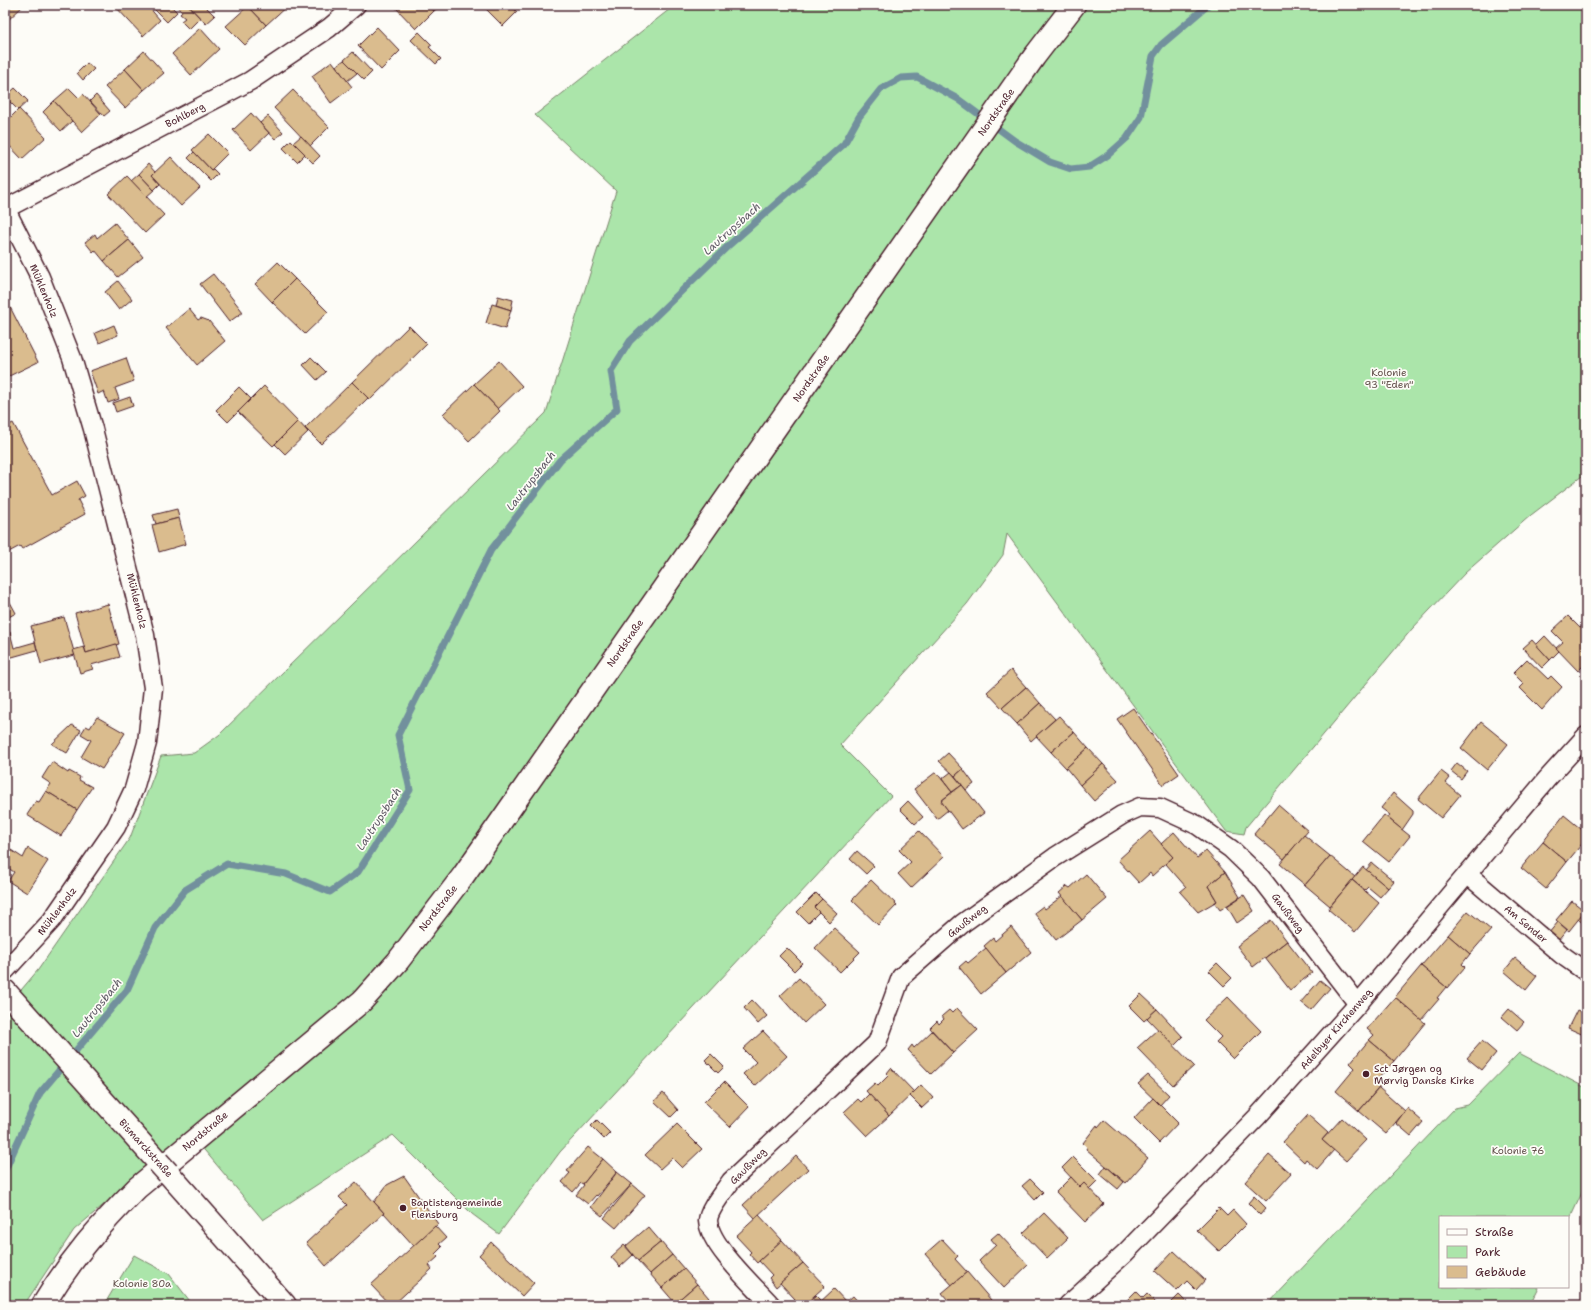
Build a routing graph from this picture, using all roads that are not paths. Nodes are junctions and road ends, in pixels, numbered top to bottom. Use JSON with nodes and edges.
{"nodes":[{"id":1,"x":356,"y":5,"type":"edge"},
{"id":2,"x":1074,"y":5,"type":"edge"},
{"id":3,"x":5,"y":209,"type":"edge"},
{"id":4,"x":1586,"y":736,"type":"edge"},
{"id":5,"x":1467,"y":874,"type":"junction"},
{"id":6,"x":5,"y":971,"type":"edge"},
{"id":7,"x":1586,"y":972,"type":"edge"},
{"id":8,"x":5,"y":991,"type":"edge"},
{"id":9,"x":1358,"y":1004,"type":"junction"},
{"id":10,"x":43,"y":1305,"type":"edge"},
{"id":11,"x":285,"y":1305,"type":"edge"},
{"id":12,"x":771,"y":1305,"type":"edge"},
{"id":13,"x":1068,"y":1305,"type":"edge"}],
"edges":[{"from":1,"to":3,"type":"street","name":"Bohlberg"},
{"from":2,"to":10,"type":"main road","name":"Nordstraße"},
{"from":3,"to":6,"type":"street","name":"Mühlenholz"},
{"from":4,"to":5,"type":"street","name":"Adelbyer Kirchenweg"},
{"from":5,"to":7,"type":"street","name":"Am Sender"},
{"from":5,"to":9,"type":"street","name":"Adelbyer Kirchenweg"},
{"from":8,"to":11,"type":"main road","name":"Bismarckstraße","bridge":true},
{"from":9,"to":12,"type":"street","name":"Gaußweg"},
{"from":9,"to":13,"type":"street","name":"Adelbyer Kirchenweg"}]}
